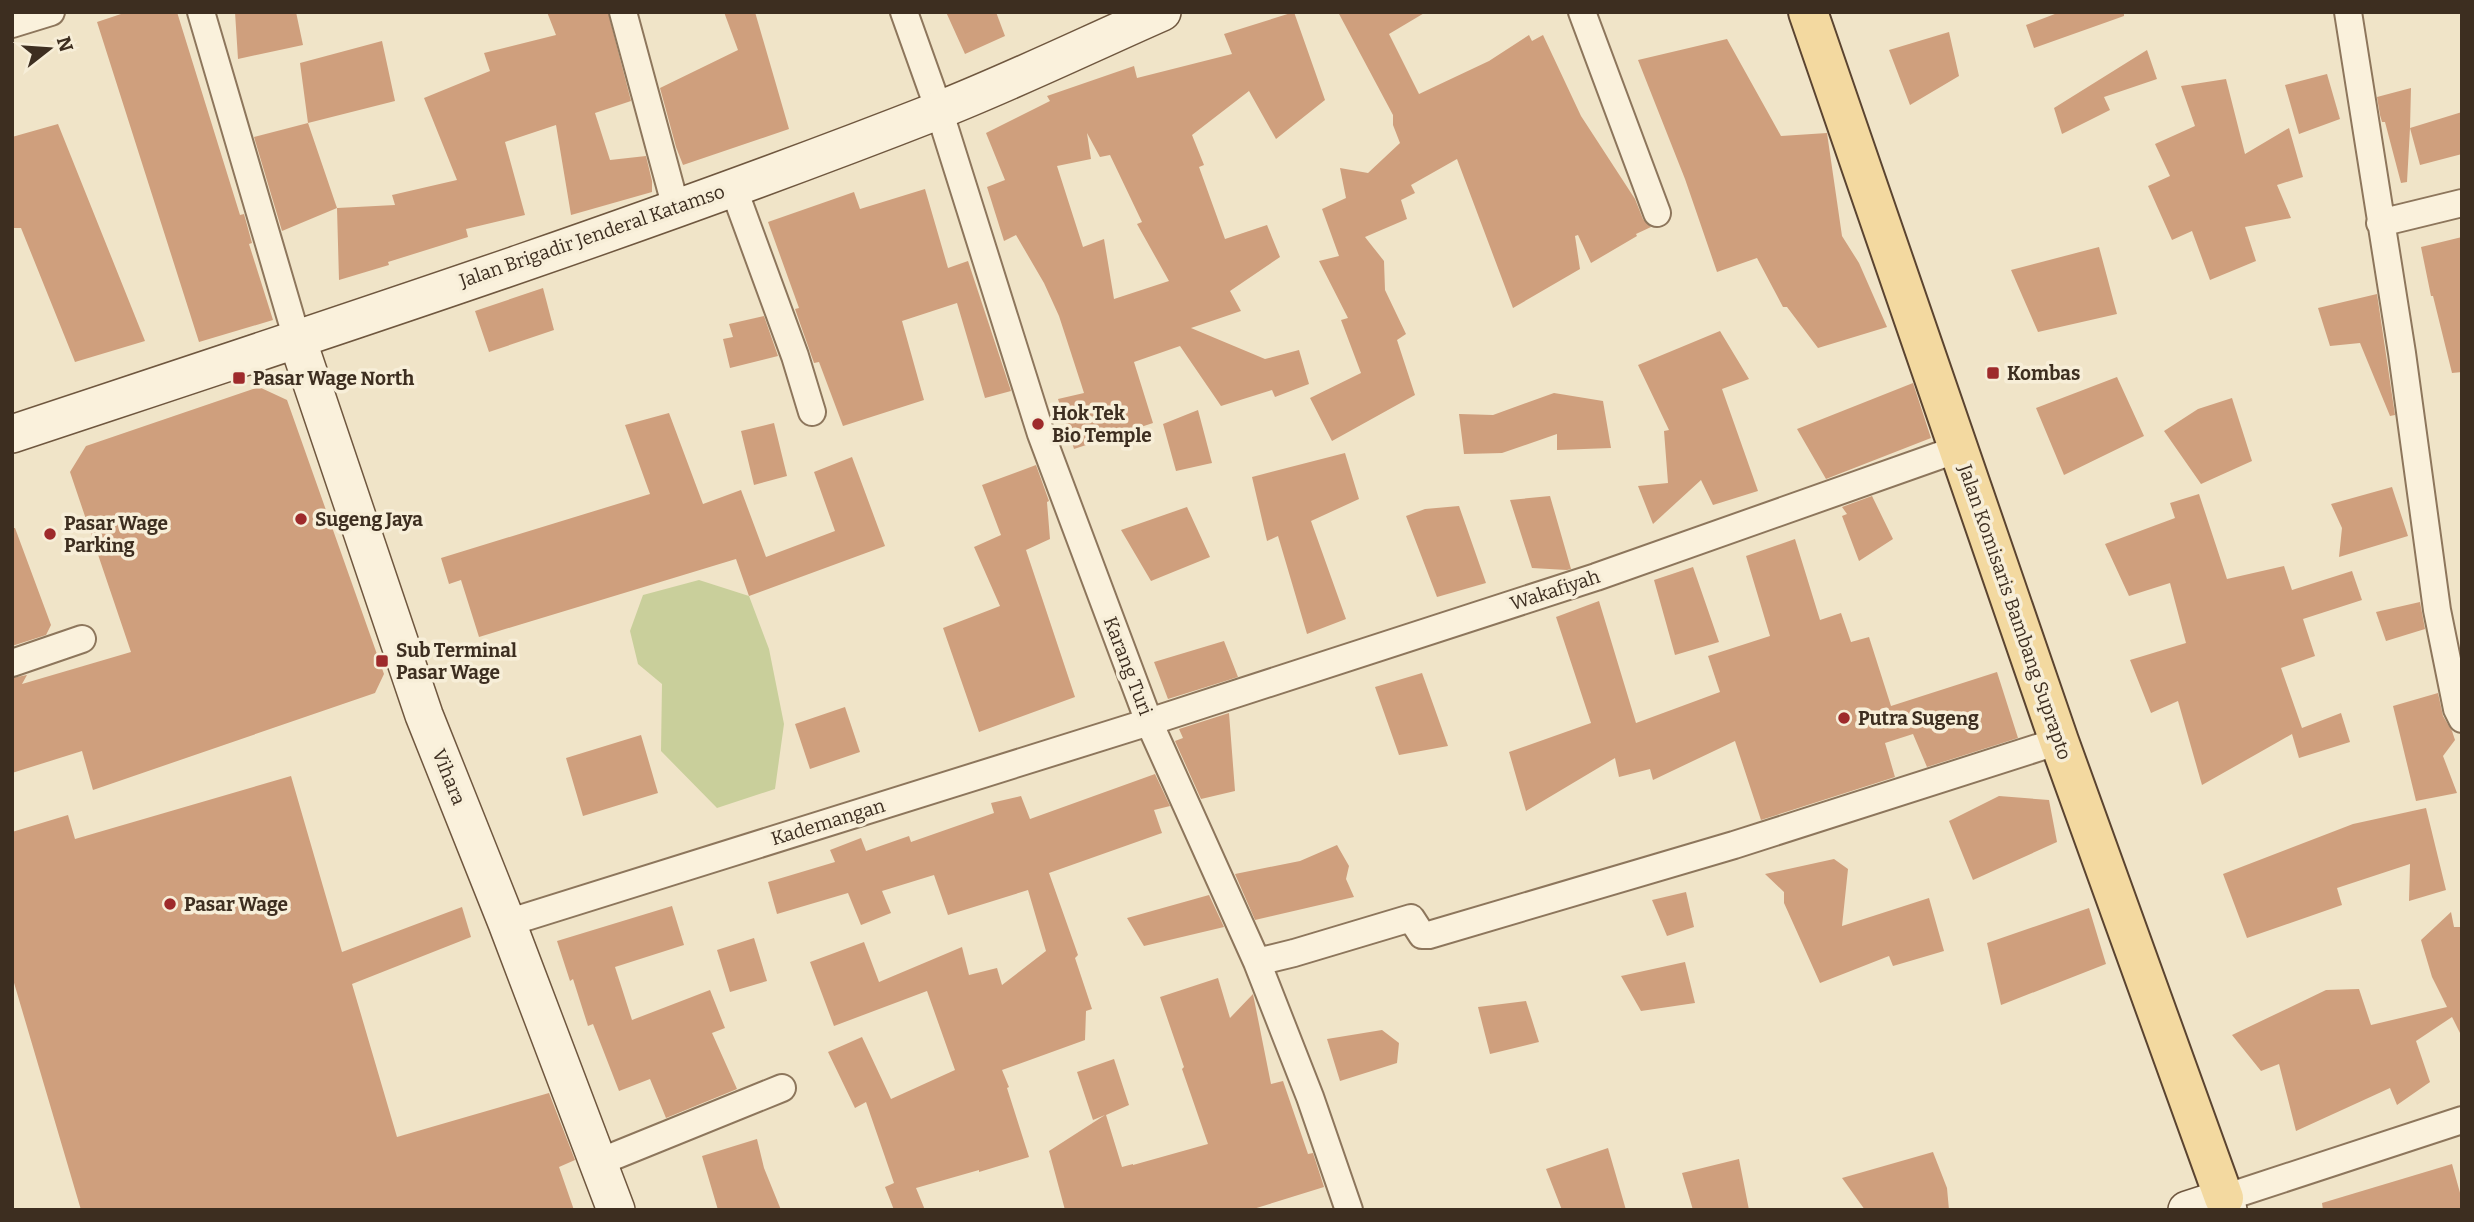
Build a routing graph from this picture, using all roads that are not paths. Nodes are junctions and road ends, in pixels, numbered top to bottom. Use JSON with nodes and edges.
{"nodes":[{"id":1,"x":51,"y":12,"type":"edge"},
{"id":2,"x":201,"y":12,"type":"edge"},
{"id":3,"x":623,"y":12,"type":"edge"},
{"id":4,"x":904,"y":12,"type":"edge"},
{"id":5,"x":1163,"y":12,"type":"edge"},
{"id":6,"x":1582,"y":12,"type":"edge"},
{"id":7,"x":1808,"y":12,"type":"edge"},
{"id":8,"x":2348,"y":12,"type":"edge"},
{"id":9,"x":12,"y":24,"type":"edge"},
{"id":10,"x":939,"y":110,"type":"junction"},
{"id":11,"x":733,"y":187,"type":"junction"},
{"id":12,"x":2462,"y":203,"type":"edge"},
{"id":13,"x":676,"y":208,"type":"junction"},
{"id":14,"x":1657,"y":213,"type":"dead end"},
{"id":15,"x":2380,"y":223,"type":"junction"},
{"id":16,"x":298,"y":339,"type":"junction"},
{"id":17,"x":812,"y":412,"type":"dead end"},
{"id":18,"x":12,"y":434,"type":"edge"},
{"id":19,"x":1958,"y":449,"type":"junction"},
{"id":20,"x":82,"y":639,"type":"dead end"},
{"id":21,"x":12,"y":663,"type":"edge"},
{"id":22,"x":2462,"y":719,"type":"edge"},
{"id":23,"x":1149,"y":722,"type":"junction"},
{"id":24,"x":2059,"y":741,"type":"junction"},
{"id":25,"x":508,"y":923,"type":"junction"},
{"id":26,"x":1257,"y":962,"type":"junction"},
{"id":27,"x":782,"y":1088,"type":"dead end"},
{"id":28,"x":2462,"y":1120,"type":"edge"},
{"id":29,"x":597,"y":1163,"type":"junction"},
{"id":30,"x":2226,"y":1204,"type":"edge"},
{"id":31,"x":616,"y":1210,"type":"edge"},
{"id":32,"x":1349,"y":1210,"type":"edge"},
{"id":33,"x":2187,"y":1210,"type":"edge"}],
"edges":[{"from":1,"to":9,"type":"street"},
{"from":2,"to":16,"type":"street"},
{"from":3,"to":13,"type":"street"},
{"from":4,"to":10,"type":"street","name":"Karang Turi"},
{"from":5,"to":10,"type":"street","name":"Jalan Brigadir Jenderal Katamso"},
{"from":6,"to":14,"type":"street"},
{"from":7,"to":19,"type":"main road","name":"Jalan Komisaris Bambang Suprapto"},
{"from":8,"to":15,"type":"street"},
{"from":10,"to":11,"type":"street","name":"Jalan Brigadir Jenderal Katamso"},
{"from":10,"to":23,"type":"street","name":"Karang Turi"},
{"from":11,"to":13,"type":"street","name":"Jalan Brigadir Jenderal Katamso"},
{"from":11,"to":17,"type":"street"},
{"from":12,"to":15,"type":"street"},
{"from":13,"to":16,"type":"street","name":"Jalan Brigadir Jenderal Katamso"},
{"from":15,"to":22,"type":"street"},
{"from":16,"to":18,"type":"street","name":"Jalan Brigadir Jenderal Katamso"},
{"from":16,"to":25,"type":"street","name":"Vihara"},
{"from":19,"to":23,"type":"street","name":"Wakafiyah"},
{"from":19,"to":24,"type":"main road","name":"Jalan Komisaris Bambang Suprapto"},
{"from":20,"to":21,"type":"street"},
{"from":23,"to":25,"type":"street","name":"Kademangan"},
{"from":23,"to":26,"type":"street","name":"Karang Turi"},
{"from":24,"to":26,"type":"street"},
{"from":24,"to":30,"type":"main road","name":"Jalan Komisaris Bambang Suprapto"},
{"from":25,"to":29,"type":"street","name":"Vihara"},
{"from":26,"to":32,"type":"street","name":"Karang Turi"},
{"from":27,"to":29,"type":"street"},
{"from":28,"to":30,"type":"street"},
{"from":29,"to":31,"type":"street","name":"Vihara"},
{"from":30,"to":33,"type":"street"}]}
